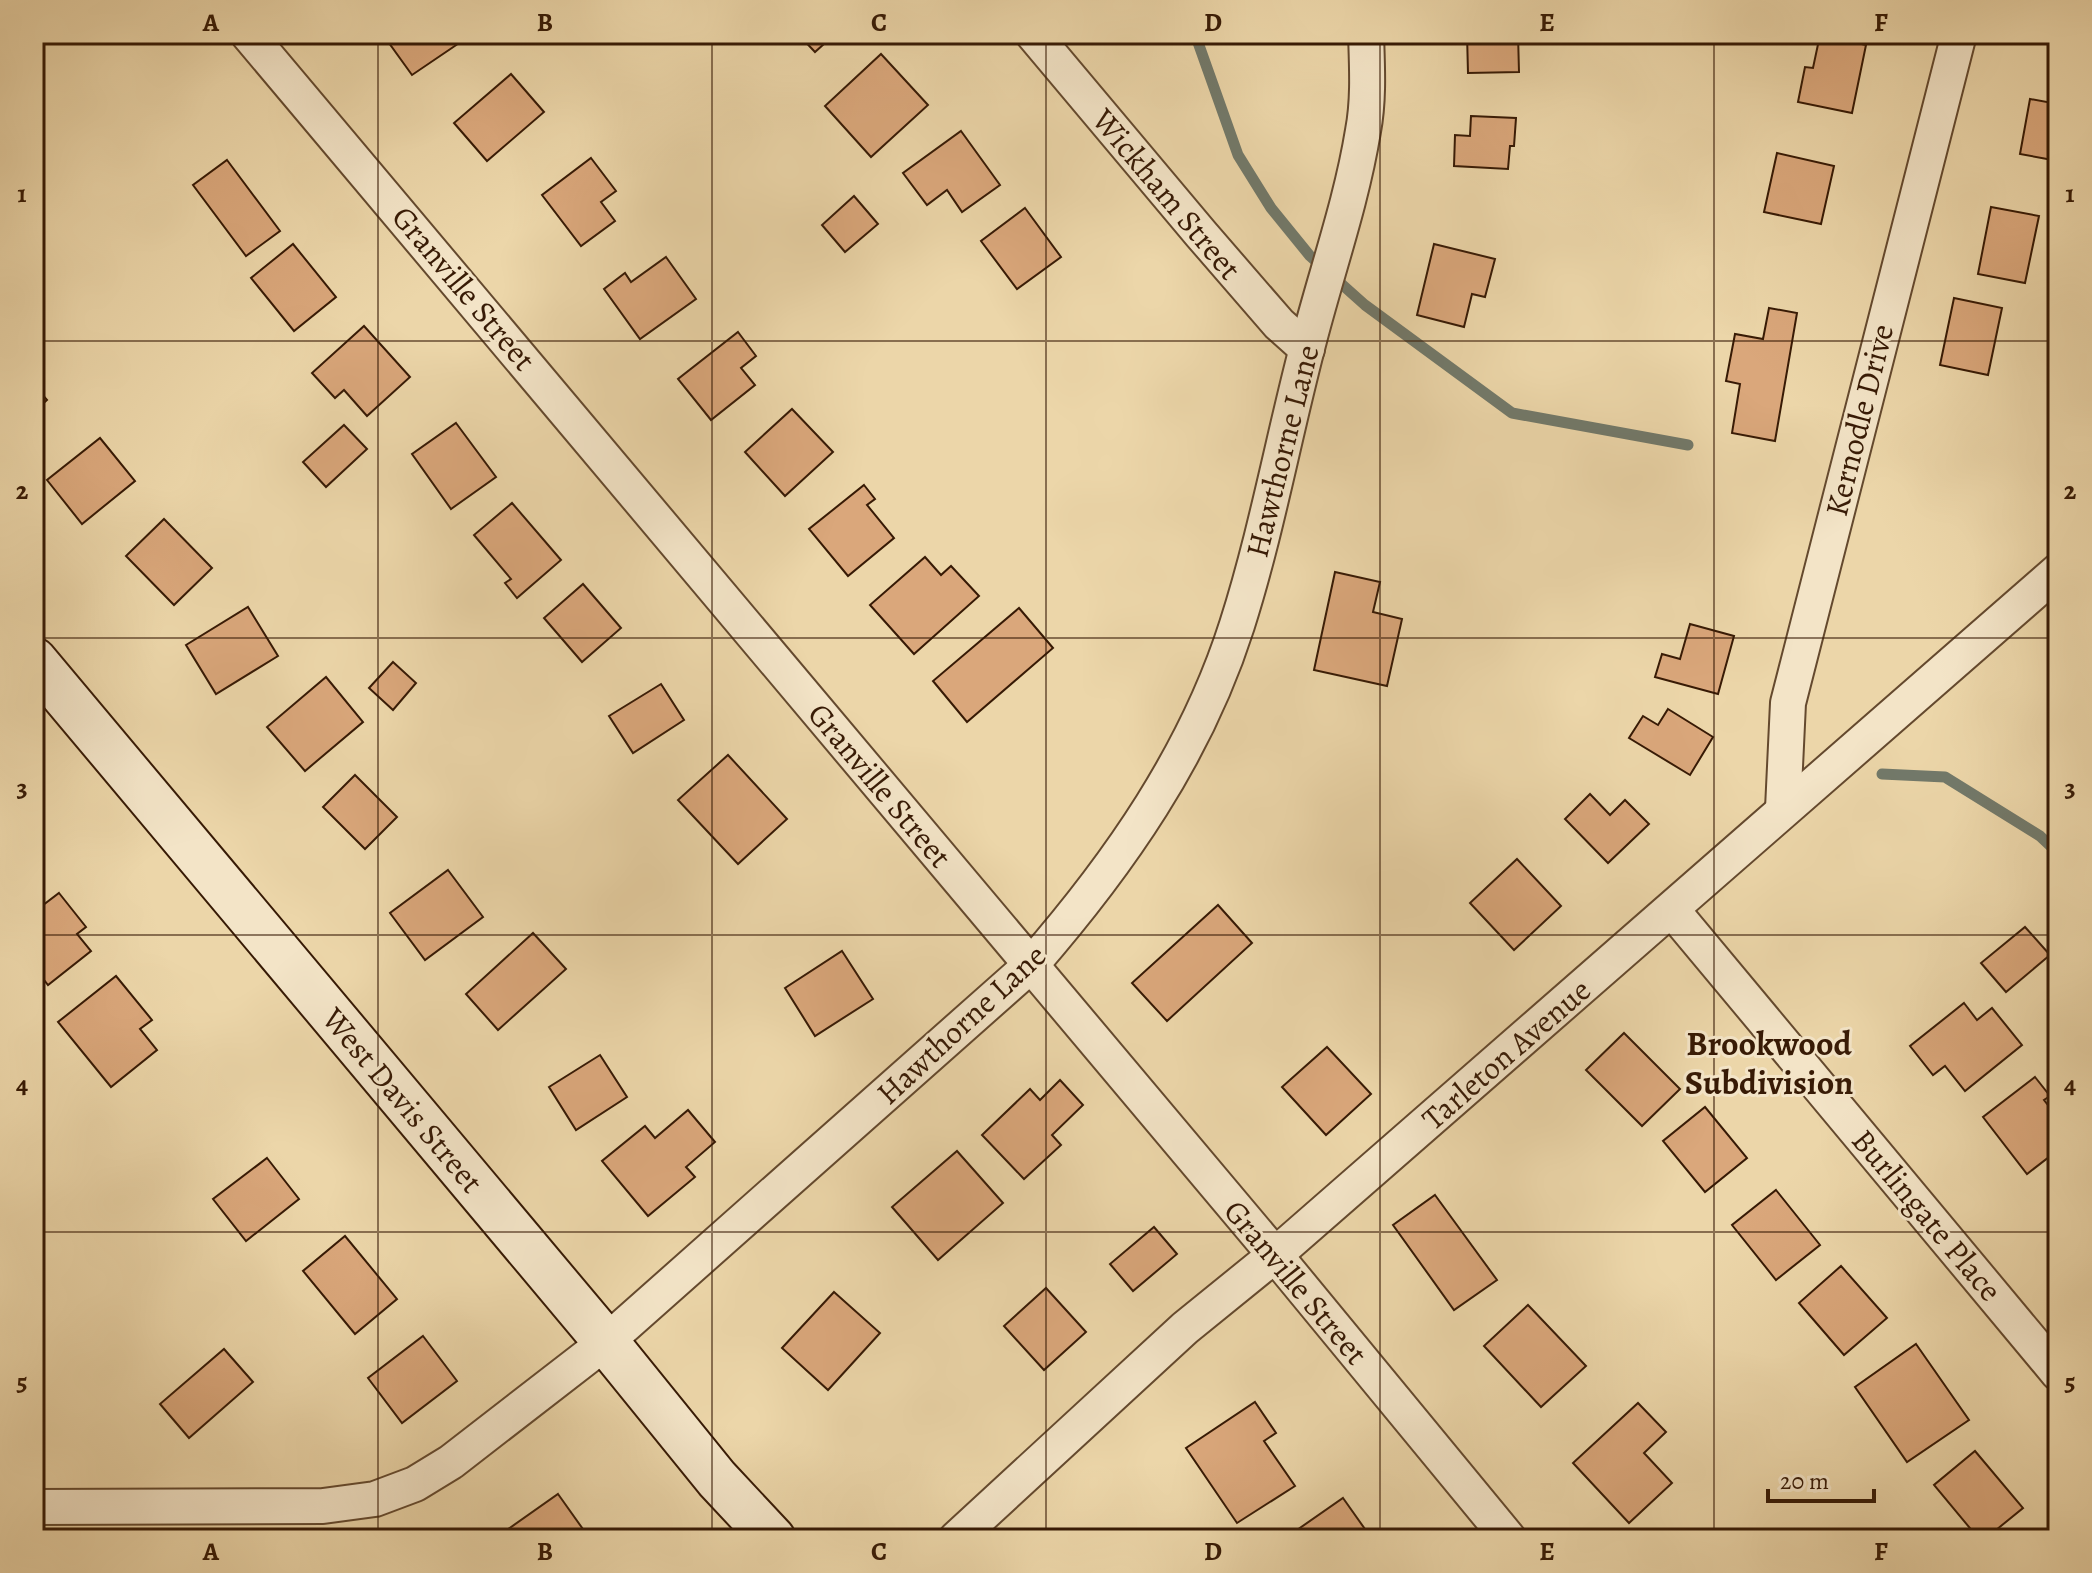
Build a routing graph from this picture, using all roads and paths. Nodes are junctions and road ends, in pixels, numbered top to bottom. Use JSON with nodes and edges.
{"nodes":[{"id":1,"x":248,"y":34,"type":"edge"},
{"id":2,"x":1033,"y":34,"type":"edge"},
{"id":3,"x":1366,"y":34,"type":"edge"},
{"id":4,"x":1959,"y":34,"type":"edge"},
{"id":5,"x":1307,"y":349,"type":"junction"},
{"id":6,"x":2058,"y":571,"type":"edge"},
{"id":7,"x":34,"y":660,"type":"edge"},
{"id":8,"x":1783,"y":809,"type":"junction"},
{"id":9,"x":1672,"y":910,"type":"junction"},
{"id":10,"x":1031,"y":965,"type":"junction"},
{"id":11,"x":1275,"y":1255,"type":"junction"},
{"id":12,"x":606,"y":1342,"type":"junction"},
{"id":13,"x":2058,"y":1373,"type":"edge"},
{"id":14,"x":34,"y":1507,"type":"edge"},
{"id":15,"x":773,"y":1539,"type":"edge"},
{"id":16,"x":956,"y":1539,"type":"edge"},
{"id":17,"x":1509,"y":1539,"type":"edge"}],
"edges":[{"from":1,"to":10,"type":"street","name":"Granville Street"},
{"from":2,"to":5,"type":"street","name":"Wickham Street"},
{"from":3,"to":5,"type":"street","name":"Hawthorne Lane"},
{"from":4,"to":8,"type":"street","name":"Kernodle Drive"},
{"from":5,"to":10,"type":"street","name":"Hawthorne Lane"},
{"from":6,"to":8,"type":"street","name":"Tarleton Avenue"},
{"from":7,"to":12,"type":"street","name":"West Davis Street"},
{"from":8,"to":9,"type":"street","name":"Tarleton Avenue"},
{"from":9,"to":11,"type":"street","name":"Tarleton Avenue"},
{"from":9,"to":13,"type":"street","name":"Burlingate Place"},
{"from":10,"to":11,"type":"street","name":"Granville Street"},
{"from":10,"to":12,"type":"street","name":"Hawthorne Lane"},
{"from":11,"to":16,"type":"street","name":"Tarleton Avenue"},
{"from":11,"to":17,"type":"street","name":"Granville Street"},
{"from":12,"to":14,"type":"street","name":"Hawthorne Lane"},
{"from":12,"to":15,"type":"street","name":"West Davis Street"}]}
